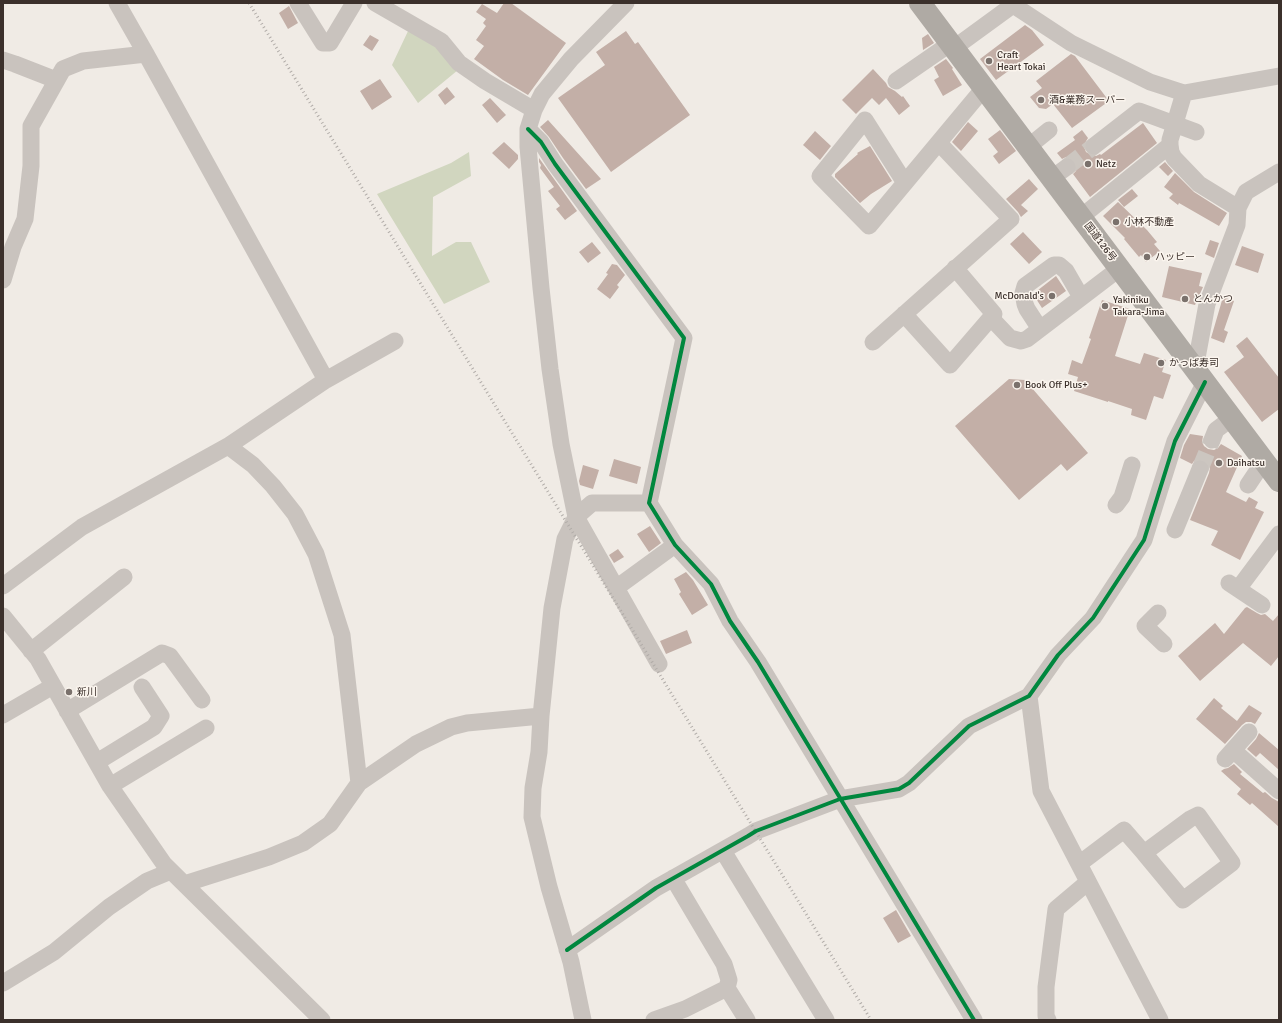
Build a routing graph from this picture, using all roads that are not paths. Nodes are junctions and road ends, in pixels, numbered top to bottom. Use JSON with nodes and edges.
{"nodes":[{"id":1,"x":117,"y":3,"type":"edge"},
{"id":2,"x":298,"y":3,"type":"edge"},
{"id":3,"x":354,"y":3,"type":"edge"},
{"id":4,"x":375,"y":3,"type":"edge"},
{"id":5,"x":626,"y":3,"type":"edge"},
{"id":6,"x":920,"y":3,"type":"edge"},
{"id":7,"x":1011,"y":4,"type":"edge"},
{"id":8,"x":952,"y":46,"type":"junction"},
{"id":9,"x":146,"y":54,"type":"junction"},
{"id":10,"x":3,"y":60,"type":"edge"},
{"id":11,"x":1279,"y":76,"type":"edge"},
{"id":12,"x":56,"y":80,"type":"junction"},
{"id":13,"x":896,"y":81,"type":"dead end"},
{"id":14,"x":993,"y":95,"type":"junction"},
{"id":15,"x":1206,"y":95,"type":"junction"},
{"id":16,"x":534,"y":110,"type":"junction"},
{"id":17,"x":1175,"y":124,"type":"junction"},
{"id":18,"x":528,"y":128,"type":"junction"},
{"id":19,"x":1049,"y":130,"type":"dead end"},
{"id":20,"x":1196,"y":132,"type":"dead end"},
{"id":21,"x":939,"y":143,"type":"junction"},
{"id":22,"x":1170,"y":145,"type":"junction"},
{"id":23,"x":1094,"y":146,"type":"tunnel mouth"},
{"id":24,"x":1028,"y":147,"type":"junction"},
{"id":25,"x":1279,"y":172,"type":"edge"},
{"id":26,"x":905,"y":183,"type":"junction"},
{"id":27,"x":1238,"y":208,"type":"junction"},
{"id":28,"x":1081,"y":217,"type":"junction"},
{"id":29,"x":955,"y":268,"type":"junction"},
{"id":30,"x":1120,"y":268,"type":"junction"},
{"id":31,"x":3,"y":280,"type":"edge"},
{"id":32,"x":1081,"y":297,"type":"junction"},
{"id":33,"x":904,"y":314,"type":"junction"},
{"id":34,"x":991,"y":318,"type":"junction"},
{"id":35,"x":1040,"y":329,"type":"junction"},
{"id":36,"x":396,"y":341,"type":"dead end"},
{"id":37,"x":873,"y":342,"type":"dead end"},
{"id":38,"x":1200,"y":375,"type":"junction"},
{"id":39,"x":326,"y":380,"type":"junction"},
{"id":40,"x":1232,"y":418,"type":"junction"},
{"id":41,"x":1212,"y":440,"type":"tunnel mouth"},
{"id":42,"x":228,"y":446,"type":"junction"},
{"id":43,"x":1264,"y":461,"type":"junction"},
{"id":44,"x":1132,"y":465,"type":"dead end"},
{"id":45,"x":1200,"y":468,"type":"tunnel mouth"},
{"id":46,"x":1279,"y":481,"type":"edge"},
{"id":47,"x":1248,"y":485,"type":"dead end"},
{"id":48,"x":649,"y":502,"type":"junction"},
{"id":49,"x":1116,"y":505,"type":"dead end"},
{"id":50,"x":576,"y":517,"type":"junction"},
{"id":51,"x":1175,"y":530,"type":"dead end"},
{"id":52,"x":1279,"y":534,"type":"edge"},
{"id":53,"x":675,"y":545,"type":"junction"},
{"id":54,"x":124,"y":577,"type":"dead end"},
{"id":55,"x":3,"y":586,"type":"edge"},
{"id":56,"x":616,"y":588,"type":"junction"},
{"id":57,"x":1262,"y":605,"type":"dead end"},
{"id":58,"x":1158,"y":613,"type":"dead end"},
{"id":59,"x":3,"y":616,"type":"edge"},
{"id":60,"x":1164,"y":644,"type":"dead end"},
{"id":61,"x":31,"y":651,"type":"junction"},
{"id":62,"x":659,"y":664,"type":"dead end"},
{"id":63,"x":53,"y":686,"type":"junction"},
{"id":64,"x":142,"y":687,"type":"dead end"},
{"id":65,"x":1029,"y":696,"type":"junction"},
{"id":66,"x":202,"y":700,"type":"dead end"},
{"id":67,"x":67,"y":710,"type":"junction"},
{"id":68,"x":3,"y":715,"type":"edge"},
{"id":69,"x":541,"y":716,"type":"junction"},
{"id":70,"x":206,"y":728,"type":"dead end"},
{"id":71,"x":1249,"y":732,"type":"dead end"},
{"id":72,"x":97,"y":762,"type":"junction"},
{"id":73,"x":359,"y":783,"type":"junction"},
{"id":74,"x":110,"y":786,"type":"junction"},
{"id":75,"x":1279,"y":791,"type":"edge"},
{"id":76,"x":840,"y":799,"type":"junction"},
{"id":77,"x":723,"y":851,"type":"junction"},
{"id":78,"x":1144,"y":853,"type":"junction"},
{"id":79,"x":1079,"y":864,"type":"junction"},
{"id":80,"x":171,"y":871,"type":"junction"},
{"id":81,"x":673,"y":878,"type":"junction"},
{"id":82,"x":1088,"y":882,"type":"junction"},
{"id":83,"x":184,"y":884,"type":"junction"},
{"id":84,"x":568,"y":950,"type":"junction"},
{"id":85,"x":3,"y":983,"type":"edge"},
{"id":86,"x":727,"y":988,"type":"junction"},
{"id":87,"x":322,"y":1020,"type":"edge"},
{"id":88,"x":583,"y":1020,"type":"edge"},
{"id":89,"x":654,"y":1020,"type":"edge"},
{"id":90,"x":747,"y":1020,"type":"edge"},
{"id":91,"x":826,"y":1020,"type":"edge"},
{"id":92,"x":974,"y":1020,"type":"edge"},
{"id":93,"x":1048,"y":1020,"type":"edge"},
{"id":94,"x":1160,"y":1020,"type":"edge"}],
"edges":[{"from":1,"to":9,"type":"street"},
{"from":2,"to":3,"type":"street"},
{"from":4,"to":16,"type":"street"},
{"from":5,"to":16,"type":"street"},
{"from":6,"to":8,"type":"highway","name":"国道126号"},
{"from":7,"to":8,"type":"street"},
{"from":7,"to":15,"type":"street"},
{"from":8,"to":13,"type":"street"},
{"from":8,"to":14,"type":"highway","name":"国道126号"},
{"from":9,"to":12,"type":"street"},
{"from":9,"to":39,"type":"street"},
{"from":10,"to":12,"type":"street"},
{"from":11,"to":15,"type":"street"},
{"from":12,"to":31,"type":"street"},
{"from":14,"to":21,"type":"street"},
{"from":14,"to":24,"type":"highway","name":"国道126号"},
{"from":15,"to":17,"type":"street"},
{"from":16,"to":18,"type":"street"},
{"from":17,"to":20,"type":"street"},
{"from":17,"to":22,"type":"street"},
{"from":17,"to":23,"type":"street"},
{"from":18,"to":48,"type":"street"},
{"from":18,"to":50,"type":"street"},
{"from":19,"to":24,"type":"street"},
{"from":21,"to":26,"type":"street"},
{"from":21,"to":29,"type":"street"},
{"from":22,"to":27,"type":"street"},
{"from":22,"to":28,"type":"street"},
{"from":24,"to":28,"type":"highway","name":"国道126号"},
{"from":25,"to":27,"type":"street"},
{"from":26,"to":26,"type":"street"},
{"from":27,"to":38,"type":"street"},
{"from":28,"to":30,"type":"highway","name":"国道126号"},
{"from":29,"to":33,"type":"street"},
{"from":29,"to":34,"type":"street"},
{"from":30,"to":32,"type":"street"},
{"from":30,"to":38,"type":"highway","name":"国道126号"},
{"from":32,"to":35,"type":"street"},
{"from":32,"to":35,"type":"street"},
{"from":33,"to":34,"type":"street"},
{"from":33,"to":37,"type":"street"},
{"from":34,"to":35,"type":"street"},
{"from":36,"to":39,"type":"street"},
{"from":38,"to":40,"type":"highway","name":"国道126号"},
{"from":38,"to":65,"type":"street"},
{"from":39,"to":42,"type":"street"},
{"from":40,"to":41,"type":"street"},
{"from":40,"to":43,"type":"highway","name":"国道126号"},
{"from":42,"to":55,"type":"street"},
{"from":42,"to":73,"type":"street"},
{"from":43,"to":46,"type":"highway","name":"国道126号"},
{"from":43,"to":47,"type":"street"},
{"from":44,"to":49,"type":"street"},
{"from":45,"to":51,"type":"street"},
{"from":48,"to":50,"type":"street"},
{"from":48,"to":53,"type":"street"},
{"from":50,"to":56,"type":"street"},
{"from":50,"to":69,"type":"street"},
{"from":52,"to":57,"type":"street"},
{"from":53,"to":56,"type":"street"},
{"from":53,"to":76,"type":"street"},
{"from":54,"to":61,"type":"street"},
{"from":56,"to":62,"type":"street"},
{"from":58,"to":60,"type":"street"},
{"from":59,"to":61,"type":"street"},
{"from":61,"to":63,"type":"street"},
{"from":63,"to":67,"type":"street"},
{"from":63,"to":68,"type":"street"},
{"from":64,"to":72,"type":"street"},
{"from":65,"to":76,"type":"street"},
{"from":65,"to":79,"type":"street"},
{"from":66,"to":67,"type":"street"},
{"from":67,"to":72,"type":"street"},
{"from":69,"to":73,"type":"street"},
{"from":69,"to":84,"type":"street"},
{"from":70,"to":74,"type":"street"},
{"from":71,"to":75,"type":"street"},
{"from":72,"to":74,"type":"street"},
{"from":73,"to":83,"type":"street"},
{"from":74,"to":80,"type":"street"},
{"from":76,"to":77,"type":"street"},
{"from":76,"to":92,"type":"street"},
{"from":77,"to":81,"type":"street"},
{"from":77,"to":91,"type":"street"},
{"from":78,"to":78,"type":"street"},
{"from":78,"to":79,"type":"street"},
{"from":79,"to":82,"type":"street"},
{"from":80,"to":83,"type":"street"},
{"from":80,"to":85,"type":"street"},
{"from":81,"to":84,"type":"street"},
{"from":81,"to":86,"type":"street"},
{"from":82,"to":93,"type":"street"},
{"from":82,"to":94,"type":"street"},
{"from":83,"to":87,"type":"street"},
{"from":84,"to":88,"type":"street"},
{"from":86,"to":89,"type":"street"},
{"from":86,"to":90,"type":"street"}]}
